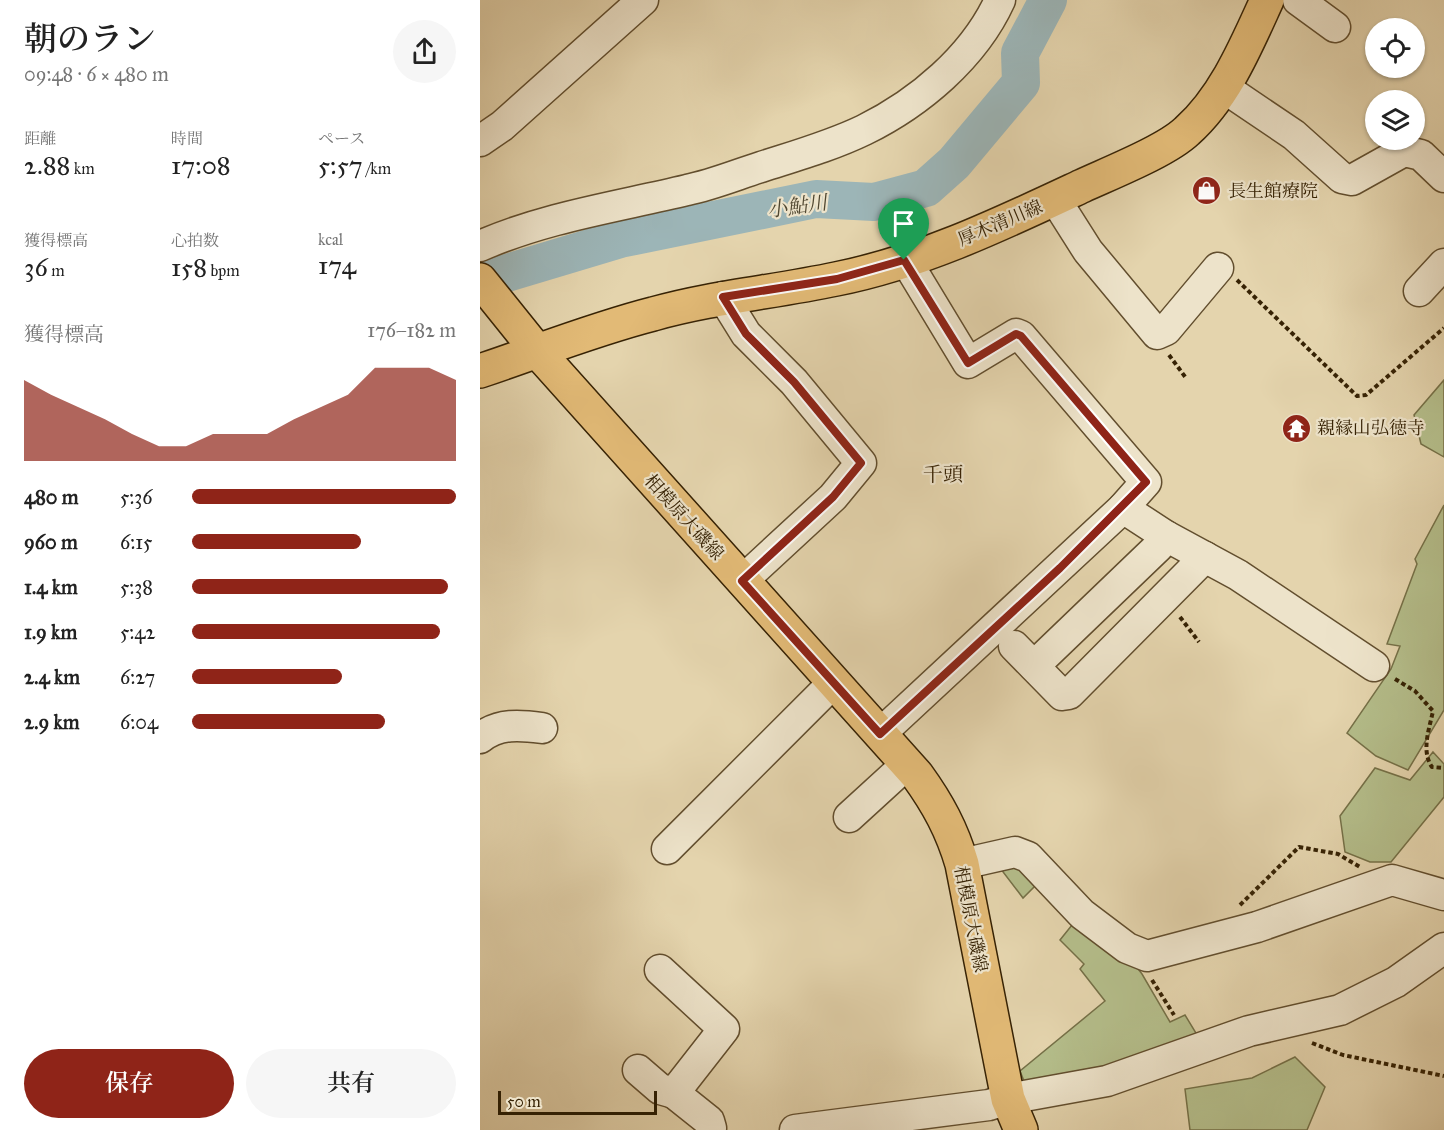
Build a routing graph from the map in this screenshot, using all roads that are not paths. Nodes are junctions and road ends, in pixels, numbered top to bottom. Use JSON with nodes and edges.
{"nodes":[{"id":1,"x":643,"y":0,"type":"edge"},
{"id":2,"x":1000,"y":0,"type":"edge"},
{"id":3,"x":1267,"y":0,"type":"edge"},
{"id":4,"x":1298,"y":0,"type":"edge"},
{"id":5,"x":1335,"y":27,"type":"dead end"},
{"id":6,"x":1223,"y":87,"type":"junction"},
{"id":7,"x":480,"y":141,"type":"edge"},
{"id":8,"x":1444,"y":177,"type":"edge"},
{"id":9,"x":1055,"y":199,"type":"junction"},
{"id":10,"x":480,"y":246,"type":"edge"},
{"id":11,"x":904,"y":260,"type":"junction"},
{"id":12,"x":1444,"y":264,"type":"edge"},
{"id":13,"x":1218,"y":268,"type":"road end"},
{"id":14,"x":480,"y":280,"type":"edge"},
{"id":15,"x":1419,"y":291,"type":"dead end"},
{"id":16,"x":723,"y":297,"type":"junction"},
{"id":17,"x":537,"y":352,"type":"junction"},
{"id":18,"x":480,"y":371,"type":"edge"},
{"id":19,"x":1123,"y":508,"type":"junction"},
{"id":20,"x":1166,"y":536,"type":"junction"},
{"id":21,"x":1205,"y":557,"type":"junction"},
{"id":22,"x":742,"y":581,"type":"junction"},
{"id":23,"x":1374,"y":666,"type":"road end"},
{"id":24,"x":834,"y":682,"type":"junction"},
{"id":25,"x":542,"y":728,"type":"dead end"},
{"id":26,"x":880,"y":734,"type":"junction"},
{"id":27,"x":480,"y":738,"type":"edge"},
{"id":28,"x":907,"y":764,"type":"junction"},
{"id":29,"x":849,"y":817,"type":"dead end"},
{"id":30,"x":667,"y":849,"type":"dead end"},
{"id":31,"x":962,"y":864,"type":"junction"},
{"id":32,"x":1444,"y":895,"type":"edge"},
{"id":33,"x":1444,"y":948,"type":"edge"},
{"id":34,"x":660,"y":970,"type":"dead end"},
{"id":35,"x":638,"y":1070,"type":"dead end"},
{"id":36,"x":674,"y":1093,"type":"junction"},
{"id":37,"x":1008,"y":1099,"type":"junction"},
{"id":38,"x":705,"y":1129,"type":"edge"},
{"id":39,"x":795,"y":1130,"type":"edge"},
{"id":40,"x":1021,"y":1130,"type":"edge"}],
"edges":[{"from":1,"to":7,"type":"street"},
{"from":2,"to":10,"type":"street"},
{"from":3,"to":6,"type":"main road","name":"厚木清川線"},
{"from":4,"to":5,"type":"street"},
{"from":6,"to":8,"type":"street"},
{"from":6,"to":9,"type":"main road","name":"厚木清川線"},
{"from":9,"to":11,"type":"main road","name":"厚木清川線"},
{"from":9,"to":13,"type":"street"},
{"from":11,"to":16,"type":"main road","name":"厚木清川線"},
{"from":11,"to":19,"type":"street"},
{"from":12,"to":15,"type":"street"},
{"from":14,"to":17,"type":"main road","name":"相模原大磯線"},
{"from":16,"to":17,"type":"main road","name":"厚木清川線"},
{"from":16,"to":22,"type":"street"},
{"from":17,"to":18,"type":"main road","name":"厚木清川線"},
{"from":17,"to":22,"type":"main road","name":"相模原大磯線"},
{"from":19,"to":20,"type":"street"},
{"from":19,"to":26,"type":"street"},
{"from":20,"to":21,"type":"street"},
{"from":20,"to":21,"type":"street"},
{"from":21,"to":23,"type":"street"},
{"from":22,"to":24,"type":"main road","name":"相模原大磯線"},
{"from":24,"to":26,"type":"main road","name":"相模原大磯線"},
{"from":24,"to":30,"type":"street"},
{"from":25,"to":27,"type":"street"},
{"from":26,"to":28,"type":"main road","name":"相模原大磯線"},
{"from":28,"to":29,"type":"street"},
{"from":28,"to":31,"type":"main road","name":"相模原大磯線"},
{"from":31,"to":32,"type":"street"},
{"from":31,"to":37,"type":"main road","name":"相模原大磯線"},
{"from":33,"to":37,"type":"street"},
{"from":34,"to":36,"type":"street"},
{"from":35,"to":36,"type":"street"},
{"from":36,"to":38,"type":"street"},
{"from":37,"to":39,"type":"street"},
{"from":37,"to":40,"type":"main road","name":"相模原大磯線"}]}
